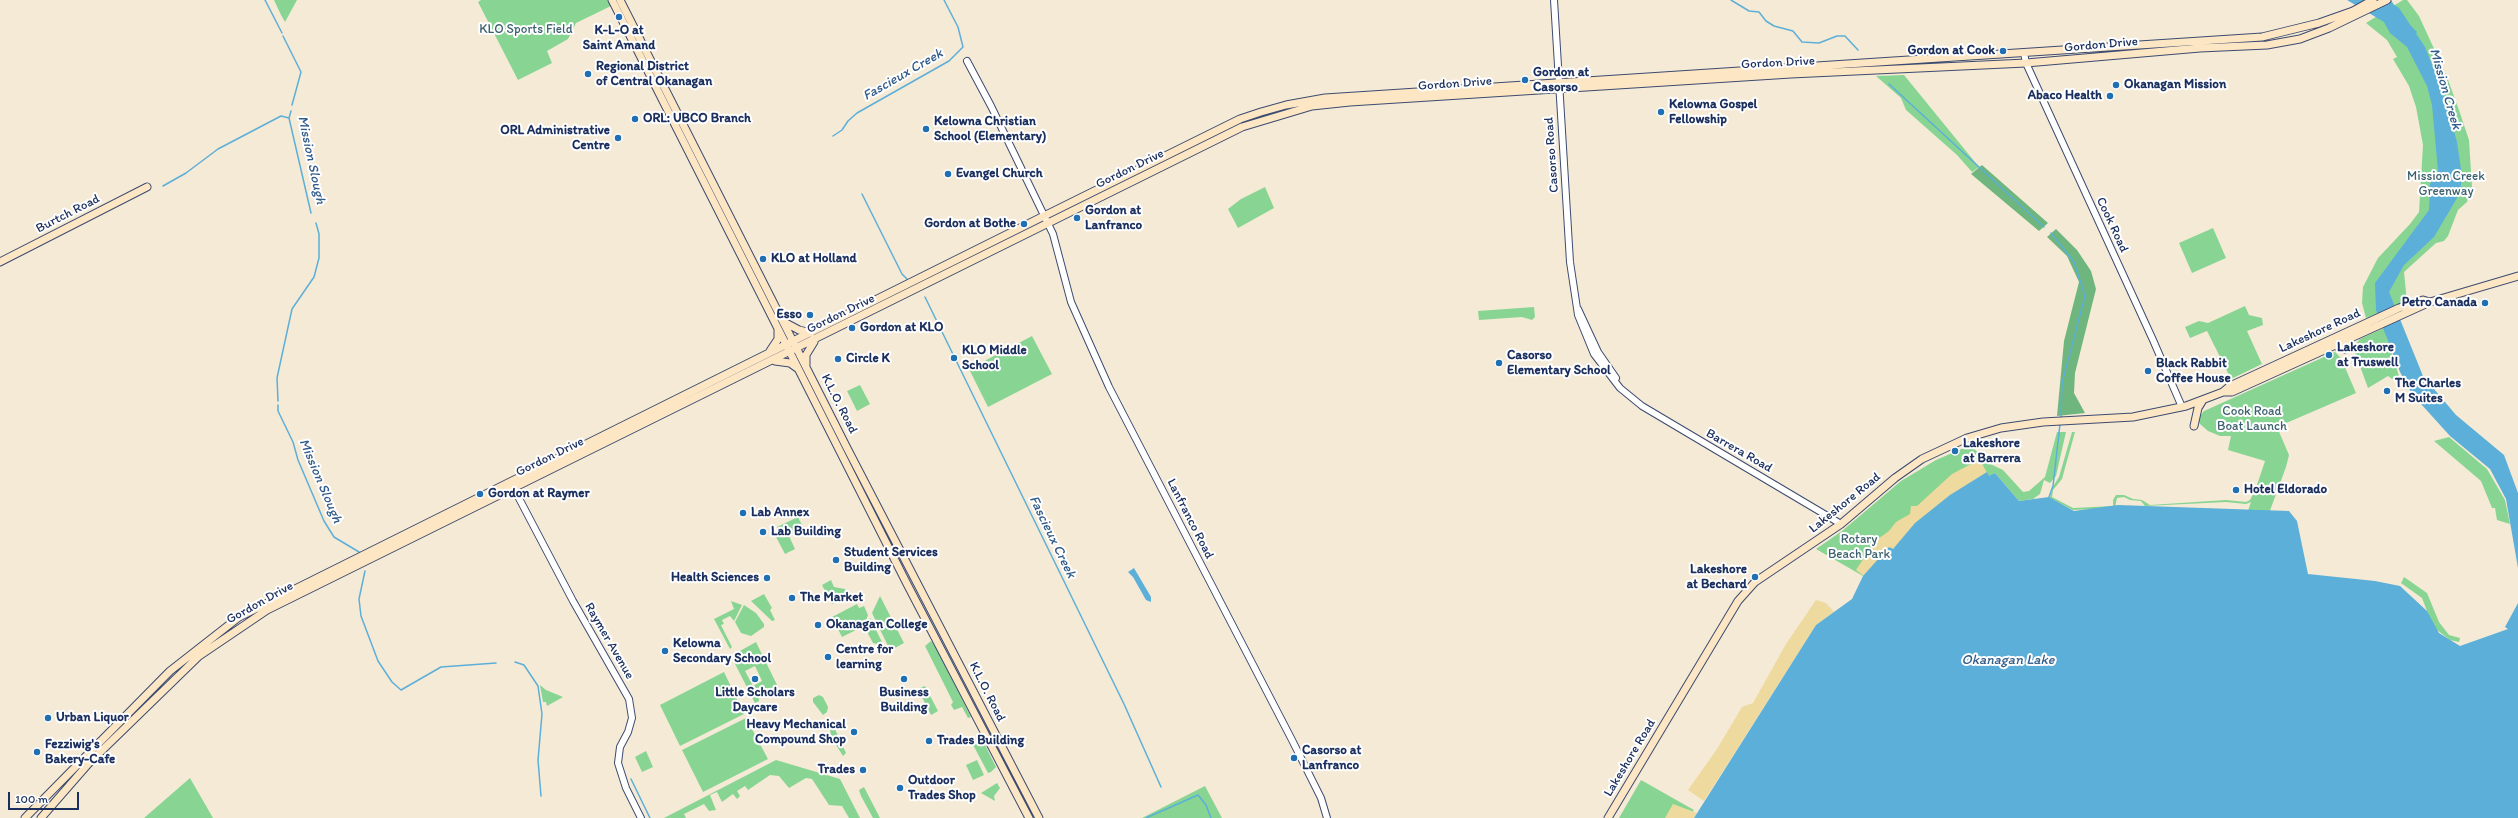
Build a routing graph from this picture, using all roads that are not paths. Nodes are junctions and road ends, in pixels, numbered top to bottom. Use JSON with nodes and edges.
{"nodes":[{"id":1,"x":612,"y":0,"type":"edge"},
{"id":2,"x":620,"y":0,"type":"edge"},
{"id":3,"x":1554,"y":0,"type":"edge"},
{"id":4,"x":2373,"y":0,"type":"edge"},
{"id":5,"x":2387,"y":0,"type":"edge"},
{"id":6,"x":2355,"y":13,"type":"junction"},
{"id":7,"x":2024,"y":53,"type":"junction"},
{"id":8,"x":966,"y":61,"type":"dead end"},
{"id":9,"x":2026,"y":63,"type":"junction"},
{"id":10,"x":1560,"y":86,"type":"junction"},
{"id":11,"x":148,"y":187,"type":"dead end"},
{"id":12,"x":1045,"y":216,"type":"junction"},
{"id":13,"x":1048,"y":224,"type":"junction"},
{"id":14,"x":0,"y":262,"type":"edge"},
{"id":15,"x":2518,"y":276,"type":"edge"},
{"id":16,"x":780,"y":324,"type":"junction"},
{"id":17,"x":2373,"y":324,"type":"junction"},
{"id":18,"x":811,"y":333,"type":"junction"},
{"id":19,"x":815,"y":340,"type":"junction"},
{"id":20,"x":790,"y":343,"type":"junction"},
{"id":21,"x":2331,"y":346,"type":"junction"},
{"id":22,"x":2345,"y":349,"type":"dead end"},
{"id":23,"x":794,"y":351,"type":"junction"},
{"id":24,"x":1596,"y":353,"type":"joint"},
{"id":25,"x":766,"y":355,"type":"junction"},
{"id":26,"x":2297,"y":358,"type":"junction"},
{"id":27,"x":774,"y":361,"type":"junction"},
{"id":28,"x":806,"y":367,"type":"junction"},
{"id":29,"x":799,"y":369,"type":"junction"},
{"id":30,"x":2203,"y":400,"type":"junction"},
{"id":31,"x":2182,"y":407,"type":"junction"},
{"id":32,"x":2194,"y":426,"type":"dead end"},
{"id":33,"x":512,"y":485,"type":"junction"},
{"id":34,"x":1840,"y":524,"type":"junction"},
{"id":35,"x":25,"y":818,"type":"edge"},
{"id":36,"x":41,"y":818,"type":"edge"},
{"id":37,"x":641,"y":818,"type":"edge"},
{"id":38,"x":1029,"y":818,"type":"edge"},
{"id":39,"x":1039,"y":818,"type":"edge"},
{"id":40,"x":1327,"y":818,"type":"edge"},
{"id":41,"x":1608,"y":818,"type":"edge"}],
"edges":[{"from":1,"to":16,"type":"main road","name":"K.L.O. Road"},
{"from":2,"to":16,"type":"main road","name":"K.L.O. Road"},
{"from":3,"to":10,"type":"street","name":"Casorso Road"},
{"from":4,"to":6,"type":"main road","name":"Gordon Drive"},
{"from":5,"to":6,"type":"main road","name":"Gordon Drive"},
{"from":6,"to":7,"type":"main road","name":"Gordon Drive"},
{"from":6,"to":9,"type":"main road","name":"Gordon Drive"},
{"from":7,"to":9,"type":"street","name":"Cook Road"},
{"from":7,"to":10,"type":"main road","name":"Gordon Drive"},
{"from":8,"to":12,"type":"street","name":"Lanfranco Road"},
{"from":9,"to":10,"type":"main road","name":"Gordon Drive"},
{"from":9,"to":31,"type":"street","name":"Cook Road"},
{"from":10,"to":12,"type":"main road","name":"Gordon Drive"},
{"from":10,"to":13,"type":"main road","name":"Gordon Drive"},
{"from":10,"to":24,"type":"street","name":"Casorso Road"},
{"from":11,"to":14,"type":"main road","name":"Burtch Road"},
{"from":12,"to":13,"type":"street","name":"Lanfranco Road"},
{"from":12,"to":18,"type":"main road","name":"Gordon Drive"},
{"from":13,"to":19,"type":"main road","name":"Gordon Drive"},
{"from":13,"to":40,"type":"street","name":"Lanfranco Road"},
{"from":15,"to":17,"type":"main road","name":"Lakeshore Road"},
{"from":16,"to":18,"type":"main road"},
{"from":16,"to":20,"type":"main road","name":"K.L.O. Road"},
{"from":16,"to":25,"type":"main road"},
{"from":17,"to":21,"type":"main road","name":"Lakeshore Road"},
{"from":17,"to":26,"type":"main road","name":"Lakeshore Road"},
{"from":18,"to":20,"type":"main road","name":"Gordon Drive"},
{"from":19,"to":23,"type":"main road","name":"Gordon Drive"},
{"from":19,"to":28,"type":"main road"},
{"from":20,"to":23,"type":"main road","name":"K.L.O. Road"},
{"from":20,"to":25,"type":"main road","name":"Gordon Drive"},
{"from":21,"to":22,"type":"main road"},
{"from":21,"to":26,"type":"main road","name":"Lakeshore Road"},
{"from":23,"to":27,"type":"main road","name":"Gordon Drive"},
{"from":23,"to":28,"type":"main road","name":"K.L.O. Road"},
{"from":23,"to":29,"type":"main road","name":"K.L.O. Road"},
{"from":24,"to":34,"type":"street","name":"Barrera Road"},
{"from":25,"to":33,"type":"main road","name":"Gordon Drive"},
{"from":26,"to":30,"type":"main road","name":"Lakeshore Road"},
{"from":27,"to":29,"type":"main road"},
{"from":27,"to":33,"type":"main road","name":"Gordon Drive"},
{"from":28,"to":39,"type":"main road","name":"K.L.O. Road"},
{"from":29,"to":38,"type":"main road","name":"K.L.O. Road"},
{"from":30,"to":31,"type":"main road","name":"Lakeshore Road"},
{"from":30,"to":32,"type":"main road"},
{"from":31,"to":34,"type":"main road","name":"Lakeshore Road"},
{"from":33,"to":35,"type":"main road","name":"Gordon Drive"},
{"from":33,"to":36,"type":"main road","name":"Gordon Drive"},
{"from":33,"to":37,"type":"street","name":"Raymer Avenue"},
{"from":34,"to":41,"type":"main road","name":"Lakeshore Road"}]}
